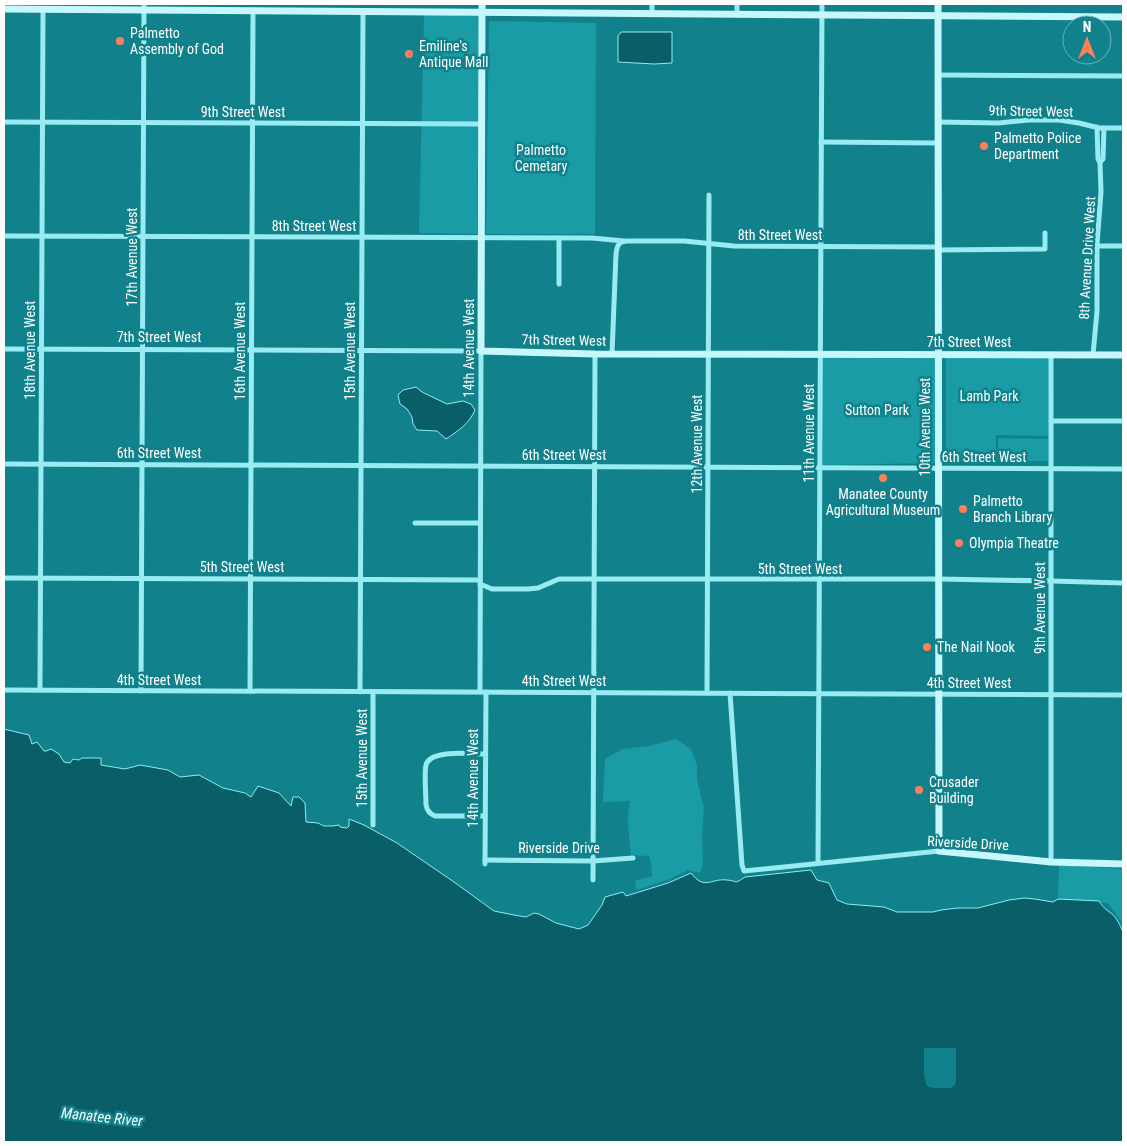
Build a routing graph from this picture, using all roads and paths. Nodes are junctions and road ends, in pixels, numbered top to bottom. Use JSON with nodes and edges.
{"nodes":[{"id":1,"x":652,"y":4,"type":"edge"},
{"id":2,"x":737,"y":4,"type":"edge"},
{"id":3,"x":822,"y":4,"type":"edge"},
{"id":4,"x":938,"y":4,"type":"edge"},
{"id":5,"x":144,"y":7,"type":"edge"},
{"id":6,"x":301,"y":7,"type":"edge"},
{"id":7,"x":482,"y":8,"type":"edge"},
{"id":8,"x":4,"y":9,"type":"edge"},
{"id":9,"x":43,"y":9,"type":"junction"},
{"id":10,"x":253,"y":10,"type":"junction"},
{"id":11,"x":363,"y":11,"type":"junction"},
{"id":12,"x":652,"y":13,"type":"junction"},
{"id":13,"x":737,"y":14,"type":"junction"},
{"id":14,"x":822,"y":14,"type":"junction"},
{"id":15,"x":938,"y":15,"type":"junction"},
{"id":16,"x":1123,"y":17,"type":"edge"},
{"id":17,"x":938,"y":76,"type":"junction"},
{"id":18,"x":1123,"y":76,"type":"edge"},
{"id":19,"x":4,"y":122,"type":"edge"},
{"id":20,"x":938,"y":122,"type":"junction"},
{"id":21,"x":42,"y":123,"type":"junction"},
{"id":22,"x":144,"y":123,"type":"junction"},
{"id":23,"x":253,"y":123,"type":"junction"},
{"id":24,"x":362,"y":124,"type":"junction"},
{"id":25,"x":482,"y":124,"type":"junction"},
{"id":26,"x":1097,"y":127,"type":"junction"},
{"id":27,"x":1104,"y":128,"type":"junction"},
{"id":28,"x":1123,"y":128,"type":"edge"},
{"id":29,"x":821,"y":142,"type":"junction"},
{"id":30,"x":938,"y":143,"type":"junction"},
{"id":31,"x":1100,"y":162,"type":"junction"},
{"id":32,"x":709,"y":195,"type":"dead end"},
{"id":33,"x":1045,"y":232,"type":"dead end"},
{"id":34,"x":4,"y":236,"type":"edge"},
{"id":35,"x":42,"y":236,"type":"junction"},
{"id":36,"x":143,"y":236,"type":"junction"},
{"id":37,"x":252,"y":236,"type":"junction"},
{"id":38,"x":362,"y":237,"type":"junction"},
{"id":39,"x":481,"y":238,"type":"junction"},
{"id":40,"x":559,"y":238,"type":"junction"},
{"id":41,"x":622,"y":241,"type":"junction"},
{"id":42,"x":709,"y":244,"type":"junction"},
{"id":43,"x":821,"y":246,"type":"junction"},
{"id":44,"x":1098,"y":246,"type":"junction"},
{"id":45,"x":1123,"y":246,"type":"edge"},
{"id":46,"x":938,"y":248,"type":"junction"},
{"id":47,"x":559,"y":284,"type":"dead end"},
{"id":48,"x":4,"y":349,"type":"edge"},
{"id":49,"x":41,"y":349,"type":"junction"},
{"id":50,"x":143,"y":350,"type":"junction"},
{"id":51,"x":252,"y":350,"type":"junction"},
{"id":52,"x":361,"y":351,"type":"junction"},
{"id":53,"x":481,"y":351,"type":"junction"},
{"id":54,"x":595,"y":354,"type":"junction"},
{"id":55,"x":612,"y":354,"type":"junction"},
{"id":56,"x":709,"y":354,"type":"junction"},
{"id":57,"x":820,"y":354,"type":"junction"},
{"id":58,"x":938,"y":354,"type":"junction"},
{"id":59,"x":1051,"y":354,"type":"junction"},
{"id":60,"x":1093,"y":355,"type":"junction"},
{"id":61,"x":1123,"y":355,"type":"edge"},
{"id":62,"x":1051,"y":421,"type":"junction"},
{"id":63,"x":1123,"y":421,"type":"edge"},
{"id":64,"x":4,"y":464,"type":"edge"},
{"id":65,"x":41,"y":464,"type":"junction"},
{"id":66,"x":142,"y":465,"type":"junction"},
{"id":67,"x":251,"y":465,"type":"junction"},
{"id":68,"x":361,"y":466,"type":"junction"},
{"id":69,"x":481,"y":466,"type":"junction"},
{"id":70,"x":594,"y":466,"type":"junction"},
{"id":71,"x":708,"y":467,"type":"junction"},
{"id":72,"x":820,"y":467,"type":"junction"},
{"id":73,"x":938,"y":468,"type":"junction"},
{"id":74,"x":1051,"y":468,"type":"junction"},
{"id":75,"x":1123,"y":469,"type":"edge"},
{"id":76,"x":415,"y":523,"type":"dead end"},
{"id":77,"x":480,"y":524,"type":"junction"},
{"id":78,"x":4,"y":578,"type":"edge"},
{"id":79,"x":40,"y":578,"type":"junction"},
{"id":80,"x":142,"y":578,"type":"junction"},
{"id":81,"x":251,"y":579,"type":"junction"},
{"id":82,"x":360,"y":579,"type":"junction"},
{"id":83,"x":594,"y":579,"type":"junction"},
{"id":84,"x":708,"y":580,"type":"junction"},
{"id":85,"x":820,"y":580,"type":"junction"},
{"id":86,"x":939,"y":580,"type":"junction"},
{"id":87,"x":1051,"y":581,"type":"junction"},
{"id":88,"x":480,"y":582,"type":"junction"},
{"id":89,"x":1123,"y":584,"type":"edge"},
{"id":90,"x":4,"y":690,"type":"edge"},
{"id":91,"x":40,"y":690,"type":"junction"},
{"id":92,"x":141,"y":691,"type":"junction"},
{"id":93,"x":250,"y":691,"type":"junction"},
{"id":94,"x":360,"y":692,"type":"junction"},
{"id":95,"x":373,"y":692,"type":"junction"},
{"id":96,"x":483,"y":692,"type":"junction"},
{"id":97,"x":593,"y":693,"type":"junction"},
{"id":98,"x":707,"y":693,"type":"junction"},
{"id":99,"x":730,"y":693,"type":"junction"},
{"id":100,"x":819,"y":694,"type":"junction"},
{"id":101,"x":940,"y":694,"type":"junction"},
{"id":102,"x":1051,"y":694,"type":"junction"},
{"id":103,"x":1123,"y":695,"type":"edge"},
{"id":104,"x":485,"y":754,"type":"junction"},
{"id":105,"x":485,"y":816,"type":"junction"},
{"id":106,"x":373,"y":825,"type":"dead end"},
{"id":107,"x":939,"y":851,"type":"junction"},
{"id":108,"x":633,"y":858,"type":"dead end"},
{"id":109,"x":593,"y":861,"type":"junction"},
{"id":110,"x":485,"y":862,"type":"joint"},
{"id":111,"x":818,"y":862,"type":"junction"},
{"id":112,"x":1051,"y":862,"type":"junction"},
{"id":113,"x":1123,"y":864,"type":"edge"},
{"id":114,"x":593,"y":880,"type":"dead end"}],
"edges":[{"from":1,"to":12,"type":"street"},
{"from":2,"to":13,"type":"street"},
{"from":3,"to":14,"type":"street","name":"11th Avenue West"},
{"from":4,"to":15,"type":"street","name":"10th Avenue West"},
{"from":5,"to":9,"type":"street"},
{"from":5,"to":10,"type":"street"},
{"from":5,"to":22,"type":"street","name":"17th Avenue West"},
{"from":6,"to":10,"type":"street"},
{"from":6,"to":11,"type":"street"},
{"from":7,"to":11,"type":"street"},
{"from":7,"to":12,"type":"street"},
{"from":7,"to":25,"type":"street","name":"14th Avenue West"},
{"from":8,"to":9,"type":"street"},
{"from":9,"to":21,"type":"street","name":"18th Avenue West"},
{"from":10,"to":23,"type":"street","name":"16th Avenue West"},
{"from":11,"to":24,"type":"street","name":"15th Avenue West"},
{"from":12,"to":13,"type":"street"},
{"from":13,"to":14,"type":"street"},
{"from":14,"to":15,"type":"street"},
{"from":14,"to":29,"type":"street","name":"11th Avenue West"},
{"from":15,"to":16,"type":"street"},
{"from":15,"to":17,"type":"street","name":"10th Avenue West"},
{"from":17,"to":18,"type":"street"},
{"from":17,"to":20,"type":"street","name":"10th Avenue West"},
{"from":19,"to":21,"type":"street","name":"9th Street West"},
{"from":20,"to":26,"type":"street","name":"9th Street West"},
{"from":20,"to":30,"type":"street","name":"10th Avenue West"},
{"from":21,"to":22,"type":"street","name":"9th Street West"},
{"from":21,"to":35,"type":"street","name":"18th Avenue West"},
{"from":22,"to":23,"type":"street","name":"9th Street West"},
{"from":22,"to":36,"type":"street","name":"17th Avenue West"},
{"from":23,"to":24,"type":"street","name":"9th Street West"},
{"from":23,"to":37,"type":"street","name":"16th Avenue West"},
{"from":24,"to":25,"type":"street","name":"9th Street West"},
{"from":24,"to":38,"type":"street","name":"15th Avenue West"},
{"from":25,"to":39,"type":"street","name":"14th Avenue West"},
{"from":26,"to":27,"type":"street","name":"9th Street West"},
{"from":26,"to":31,"type":"street","name":"8th Avenue Drive West"},
{"from":27,"to":28,"type":"street","name":"9th Street West"},
{"from":27,"to":31,"type":"street","name":"8th Avenue Drive West"},
{"from":29,"to":30,"type":"street"},
{"from":29,"to":43,"type":"street","name":"11th Avenue West"},
{"from":30,"to":46,"type":"street","name":"10th Avenue West"},
{"from":31,"to":44,"type":"street","name":"8th Avenue Drive West"},
{"from":32,"to":42,"type":"street","name":"12th Avenue West"},
{"from":33,"to":46,"type":"street","name":"8th Street West"},
{"from":34,"to":35,"type":"street","name":"8th Street West"},
{"from":35,"to":36,"type":"street","name":"8th Street West"},
{"from":35,"to":49,"type":"street","name":"18th Avenue West"},
{"from":36,"to":37,"type":"street","name":"8th Street West"},
{"from":36,"to":50,"type":"street","name":"17th Avenue West"},
{"from":37,"to":38,"type":"street","name":"8th Street West"},
{"from":37,"to":51,"type":"street","name":"16th Avenue West"},
{"from":38,"to":39,"type":"street","name":"8th Street West"},
{"from":38,"to":52,"type":"street","name":"15th Avenue West"},
{"from":39,"to":40,"type":"street","name":"8th Street West"},
{"from":39,"to":53,"type":"street","name":"14th Avenue West"},
{"from":40,"to":41,"type":"street","name":"8th Street West"},
{"from":40,"to":47,"type":"street"},
{"from":41,"to":42,"type":"street","name":"8th Street West"},
{"from":41,"to":55,"type":"street"},
{"from":42,"to":43,"type":"street","name":"8th Street West"},
{"from":42,"to":56,"type":"street","name":"12th Avenue West"},
{"from":43,"to":46,"type":"street","name":"8th Street West"},
{"from":43,"to":57,"type":"street","name":"11th Avenue West"},
{"from":44,"to":45,"type":"street"},
{"from":44,"to":60,"type":"street","name":"8th Avenue Drive West"},
{"from":46,"to":58,"type":"street","name":"10th Avenue West"},
{"from":48,"to":49,"type":"street","name":"7th Street West"},
{"from":49,"to":50,"type":"street","name":"7th Street West"},
{"from":49,"to":65,"type":"street","name":"18th Avenue West"},
{"from":50,"to":51,"type":"street","name":"7th Street West"},
{"from":50,"to":66,"type":"street","name":"17th Avenue West"},
{"from":51,"to":52,"type":"street","name":"7th Street West"},
{"from":51,"to":67,"type":"street","name":"16th Avenue West"},
{"from":52,"to":53,"type":"street","name":"7th Street West"},
{"from":52,"to":68,"type":"street","name":"15th Avenue West"},
{"from":53,"to":54,"type":"street","name":"7th Street West"},
{"from":53,"to":69,"type":"street","name":"14th Avenue West"},
{"from":54,"to":55,"type":"street","name":"7th Street West"},
{"from":54,"to":70,"type":"street"},
{"from":55,"to":56,"type":"street","name":"7th Street West"},
{"from":56,"to":57,"type":"street","name":"7th Street West"},
{"from":56,"to":71,"type":"street","name":"12th Avenue West"},
{"from":57,"to":58,"type":"street","name":"7th Street West"},
{"from":57,"to":72,"type":"street","name":"11th Avenue West"},
{"from":58,"to":59,"type":"street","name":"7th Street West"},
{"from":58,"to":73,"type":"street","name":"10th Avenue West"},
{"from":59,"to":60,"type":"street","name":"7th Street West"},
{"from":59,"to":62,"type":"street","name":"9th Avenue West"},
{"from":60,"to":61,"type":"street","name":"7th Street West"},
{"from":62,"to":63,"type":"street"},
{"from":62,"to":74,"type":"street","name":"9th Avenue West"},
{"from":64,"to":65,"type":"street","name":"6th Street West"},
{"from":65,"to":66,"type":"street","name":"6th Street West"},
{"from":65,"to":79,"type":"street","name":"18th Avenue West"},
{"from":66,"to":67,"type":"street","name":"6th Street West"},
{"from":66,"to":80,"type":"street","name":"17th Avenue West"},
{"from":67,"to":68,"type":"street","name":"6th Street West"},
{"from":67,"to":81,"type":"street","name":"16th Avenue West"},
{"from":68,"to":69,"type":"street","name":"6th Street West"},
{"from":68,"to":82,"type":"street","name":"15th Avenue West"},
{"from":69,"to":70,"type":"street","name":"6th Street West"},
{"from":69,"to":77,"type":"street","name":"14th Avenue West"},
{"from":70,"to":71,"type":"street","name":"6th Street West"},
{"from":70,"to":83,"type":"street"},
{"from":71,"to":72,"type":"street","name":"6th Street West"},
{"from":71,"to":84,"type":"street","name":"12th Avenue West"},
{"from":72,"to":73,"type":"street","name":"6th Street West"},
{"from":72,"to":85,"type":"street","name":"11th Avenue West"},
{"from":73,"to":74,"type":"street","name":"6th Street West"},
{"from":73,"to":86,"type":"street","name":"10th Avenue West"},
{"from":74,"to":75,"type":"street","name":"6th Street West"},
{"from":74,"to":87,"type":"street","name":"9th Avenue West"},
{"from":76,"to":77,"type":"street"},
{"from":77,"to":88,"type":"street","name":"14th Avenue West"},
{"from":78,"to":79,"type":"street","name":"5th Street West"},
{"from":79,"to":80,"type":"street","name":"5th Street West"},
{"from":79,"to":91,"type":"street","name":"18th Avenue West"},
{"from":80,"to":81,"type":"street","name":"5th Street West"},
{"from":80,"to":92,"type":"street","name":"17th Avenue West"},
{"from":81,"to":82,"type":"street","name":"5th Street West"},
{"from":81,"to":93,"type":"street","name":"16th Avenue West"},
{"from":82,"to":88,"type":"street","name":"5th Street West"},
{"from":82,"to":94,"type":"street","name":"15th Avenue West"},
{"from":83,"to":84,"type":"street","name":"5th Street West"},
{"from":83,"to":88,"type":"street","name":"5th Street West"},
{"from":83,"to":97,"type":"street"},
{"from":84,"to":85,"type":"street","name":"5th Street West"},
{"from":84,"to":98,"type":"street","name":"12th Avenue West"},
{"from":85,"to":86,"type":"street","name":"5th Street West"},
{"from":85,"to":100,"type":"street","name":"11th Avenue West"},
{"from":86,"to":87,"type":"street","name":"5th Street West"},
{"from":86,"to":101,"type":"street","name":"10th Avenue West"},
{"from":87,"to":89,"type":"street","name":"5th Street West"},
{"from":87,"to":102,"type":"street","name":"9th Avenue West"},
{"from":88,"to":96,"type":"street","name":"14th Avenue West"},
{"from":90,"to":91,"type":"street","name":"4th Street West"},
{"from":91,"to":92,"type":"street","name":"4th Street West"},
{"from":92,"to":93,"type":"street","name":"4th Street West"},
{"from":93,"to":94,"type":"street","name":"4th Street West"},
{"from":94,"to":95,"type":"street","name":"4th Street West"},
{"from":95,"to":96,"type":"street","name":"4th Street West"},
{"from":95,"to":106,"type":"street","name":"15th Avenue West"},
{"from":96,"to":97,"type":"street","name":"4th Street West"},
{"from":96,"to":104,"type":"street","name":"14th Avenue West"},
{"from":97,"to":98,"type":"street","name":"4th Street West"},
{"from":97,"to":109,"type":"street"},
{"from":98,"to":99,"type":"street","name":"4th Street West"},
{"from":99,"to":100,"type":"street","name":"4th Street West"},
{"from":99,"to":111,"type":"street","name":"Riverside Drive"},
{"from":100,"to":101,"type":"street","name":"4th Street West"},
{"from":100,"to":111,"type":"street","name":"11th Avenue West"},
{"from":101,"to":102,"type":"street","name":"4th Street West"},
{"from":101,"to":107,"type":"street","name":"10th Avenue West"},
{"from":102,"to":103,"type":"street","name":"4th Street West"},
{"from":102,"to":112,"type":"street","name":"9th Avenue West"},
{"from":104,"to":105,"type":"street","name":"14th Avenue West"},
{"from":104,"to":105,"type":"street"},
{"from":105,"to":110,"type":"street","name":"14th Avenue West"},
{"from":107,"to":111,"type":"street","name":"Riverside Drive"},
{"from":107,"to":112,"type":"street","name":"Riverside Drive"},
{"from":108,"to":109,"type":"street","name":"Riverside Drive"},
{"from":109,"to":110,"type":"street","name":"Riverside Drive"},
{"from":109,"to":114,"type":"street"},
{"from":112,"to":113,"type":"street","name":"Riverside Drive"}]}
